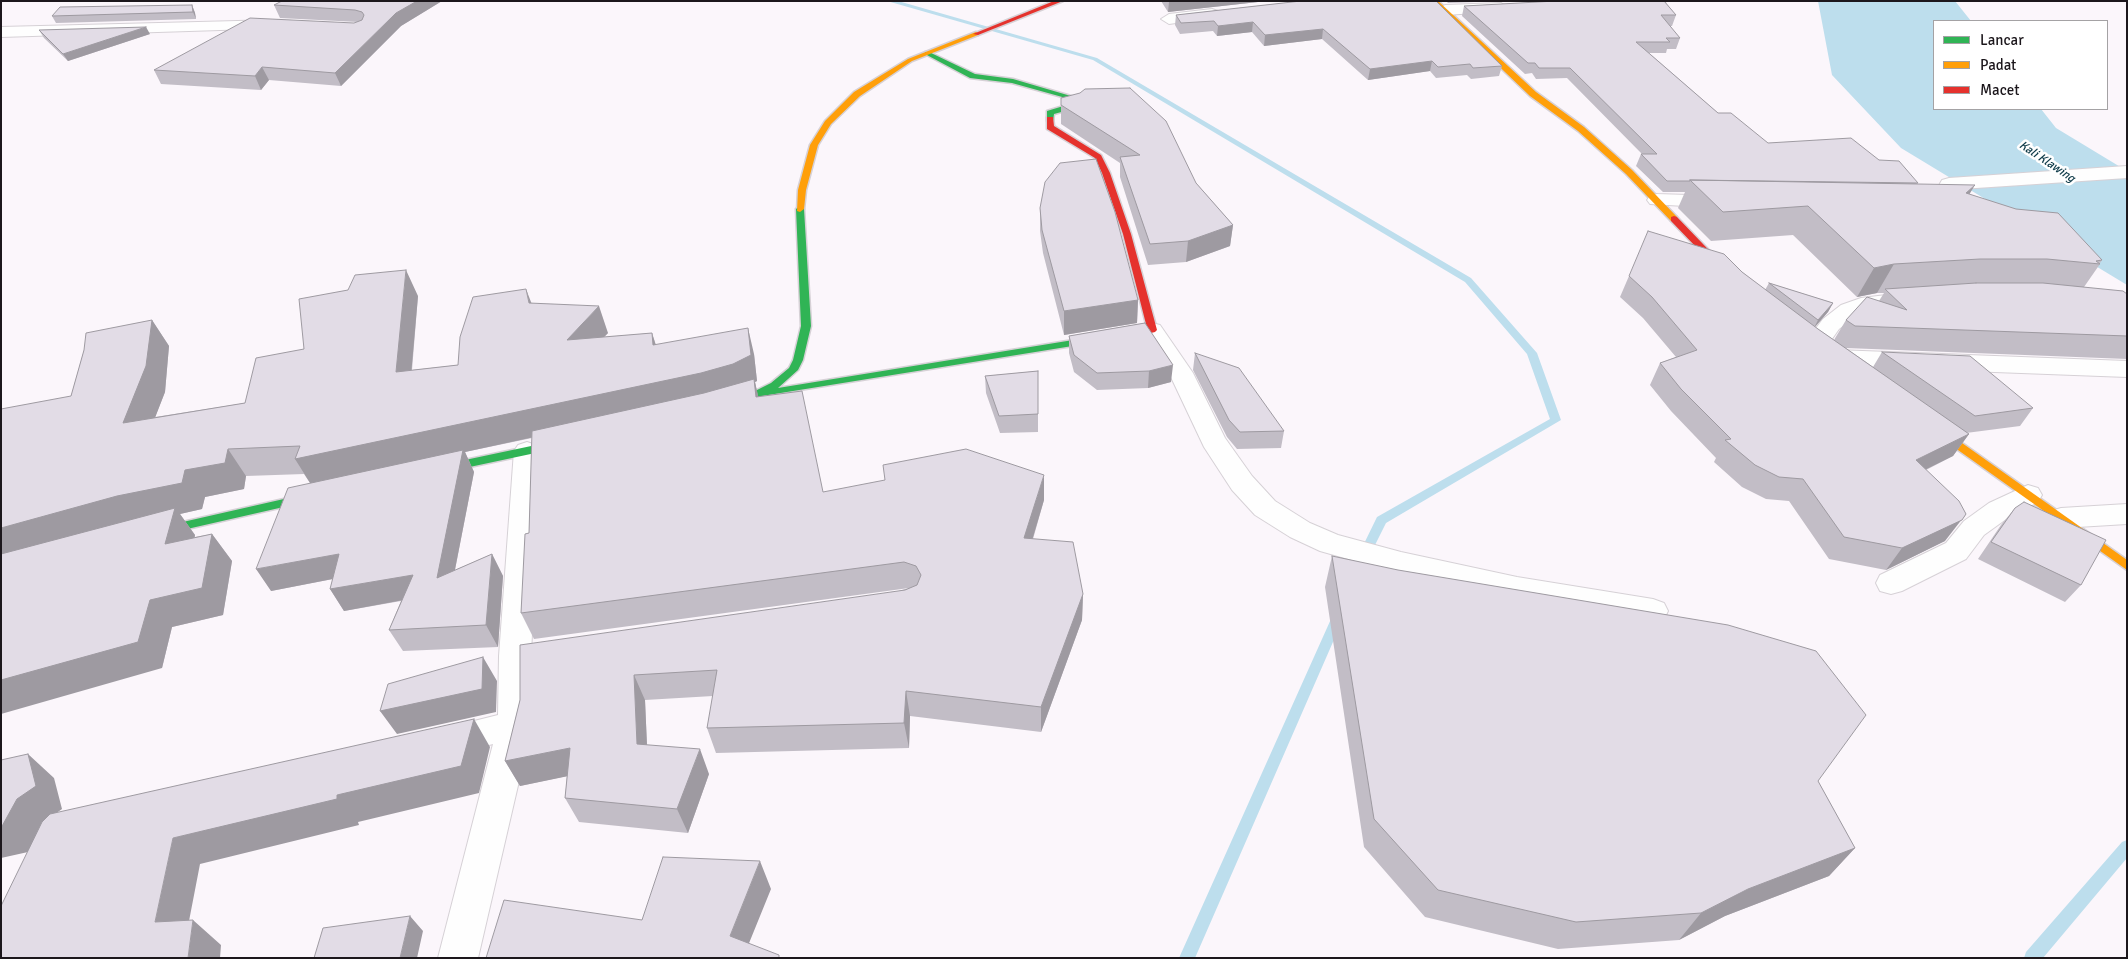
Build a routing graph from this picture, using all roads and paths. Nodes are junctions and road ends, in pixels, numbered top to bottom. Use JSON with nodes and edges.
{"nodes":[{"id":1,"x":1060,"y":1,"type":"edge"},
{"id":2,"x":1440,"y":6,"type":"edge"},
{"id":3,"x":1513,"y":8,"type":"edge"},
{"id":4,"x":1226,"y":13,"type":"edge"},
{"id":5,"x":1169,"y":19,"type":"dead end"},
{"id":6,"x":292,"y":25,"type":"edge"},
{"id":7,"x":1,"y":32,"type":"edge"},
{"id":8,"x":927,"y":53,"type":"junction"},
{"id":9,"x":2127,"y":172,"type":"edge"},
{"id":10,"x":1657,"y":200,"type":"junction"},
{"id":11,"x":1740,"y":202,"type":"edge"},
{"id":12,"x":1917,"y":203,"type":"edge"},
{"id":13,"x":1736,"y":282,"type":"edge"},
{"id":14,"x":1918,"y":299,"type":"edge"},
{"id":15,"x":1152,"y":330,"type":"junction"},
{"id":16,"x":2127,"y":369,"type":"edge"},
{"id":17,"x":759,"y":394,"type":"junction"},
{"id":18,"x":711,"y":409,"type":"edge"},
{"id":19,"x":1921,"y":418,"type":"edge"},
{"id":20,"x":585,"y":438,"type":"edge"},
{"id":21,"x":527,"y":451,"type":"junction"},
{"id":22,"x":424,"y":473,"type":"edge"},
{"id":23,"x":328,"y":493,"type":"edge"},
{"id":24,"x":2028,"y":495,"type":"junction"},
{"id":25,"x":2127,"y":514,"type":"edge"},
{"id":26,"x":2061,"y":518,"type":"junction"},
{"id":27,"x":139,"y":536,"type":"edge"},
{"id":28,"x":2126,"y":566,"type":"edge"},
{"id":29,"x":1891,"y":584,"type":"dead end"},
{"id":30,"x":1653,"y":611,"type":"edge"},
{"id":31,"x":515,"y":725,"type":"junction"},
{"id":32,"x":418,"y":747,"type":"edge"},
{"id":33,"x":458,"y":958,"type":"edge"}],
"edges":[{"from":1,"to":8,"type":"street"},
{"from":2,"to":3,"type":"street"},
{"from":2,"to":10,"type":"street"},
{"from":4,"to":5,"type":"street"},
{"from":6,"to":7,"type":"street"},
{"from":8,"to":15,"type":"street"},
{"from":8,"to":17,"type":"street"},
{"from":9,"to":12,"type":"street"},
{"from":10,"to":11,"type":"street"},
{"from":10,"to":13,"type":"street"},
{"from":14,"to":16,"type":"street"},
{"from":15,"to":17,"type":"street"},
{"from":15,"to":30,"type":"street"},
{"from":17,"to":18,"type":"street"},
{"from":19,"to":24,"type":"street"},
{"from":20,"to":21,"type":"street"},
{"from":21,"to":22,"type":"street"},
{"from":21,"to":31,"type":"street"},
{"from":23,"to":27,"type":"street"},
{"from":24,"to":26,"type":"street"},
{"from":24,"to":29,"type":"street"},
{"from":25,"to":26,"type":"street"},
{"from":26,"to":28,"type":"street"},
{"from":31,"to":32,"type":"street"},
{"from":31,"to":33,"type":"street"}]}
